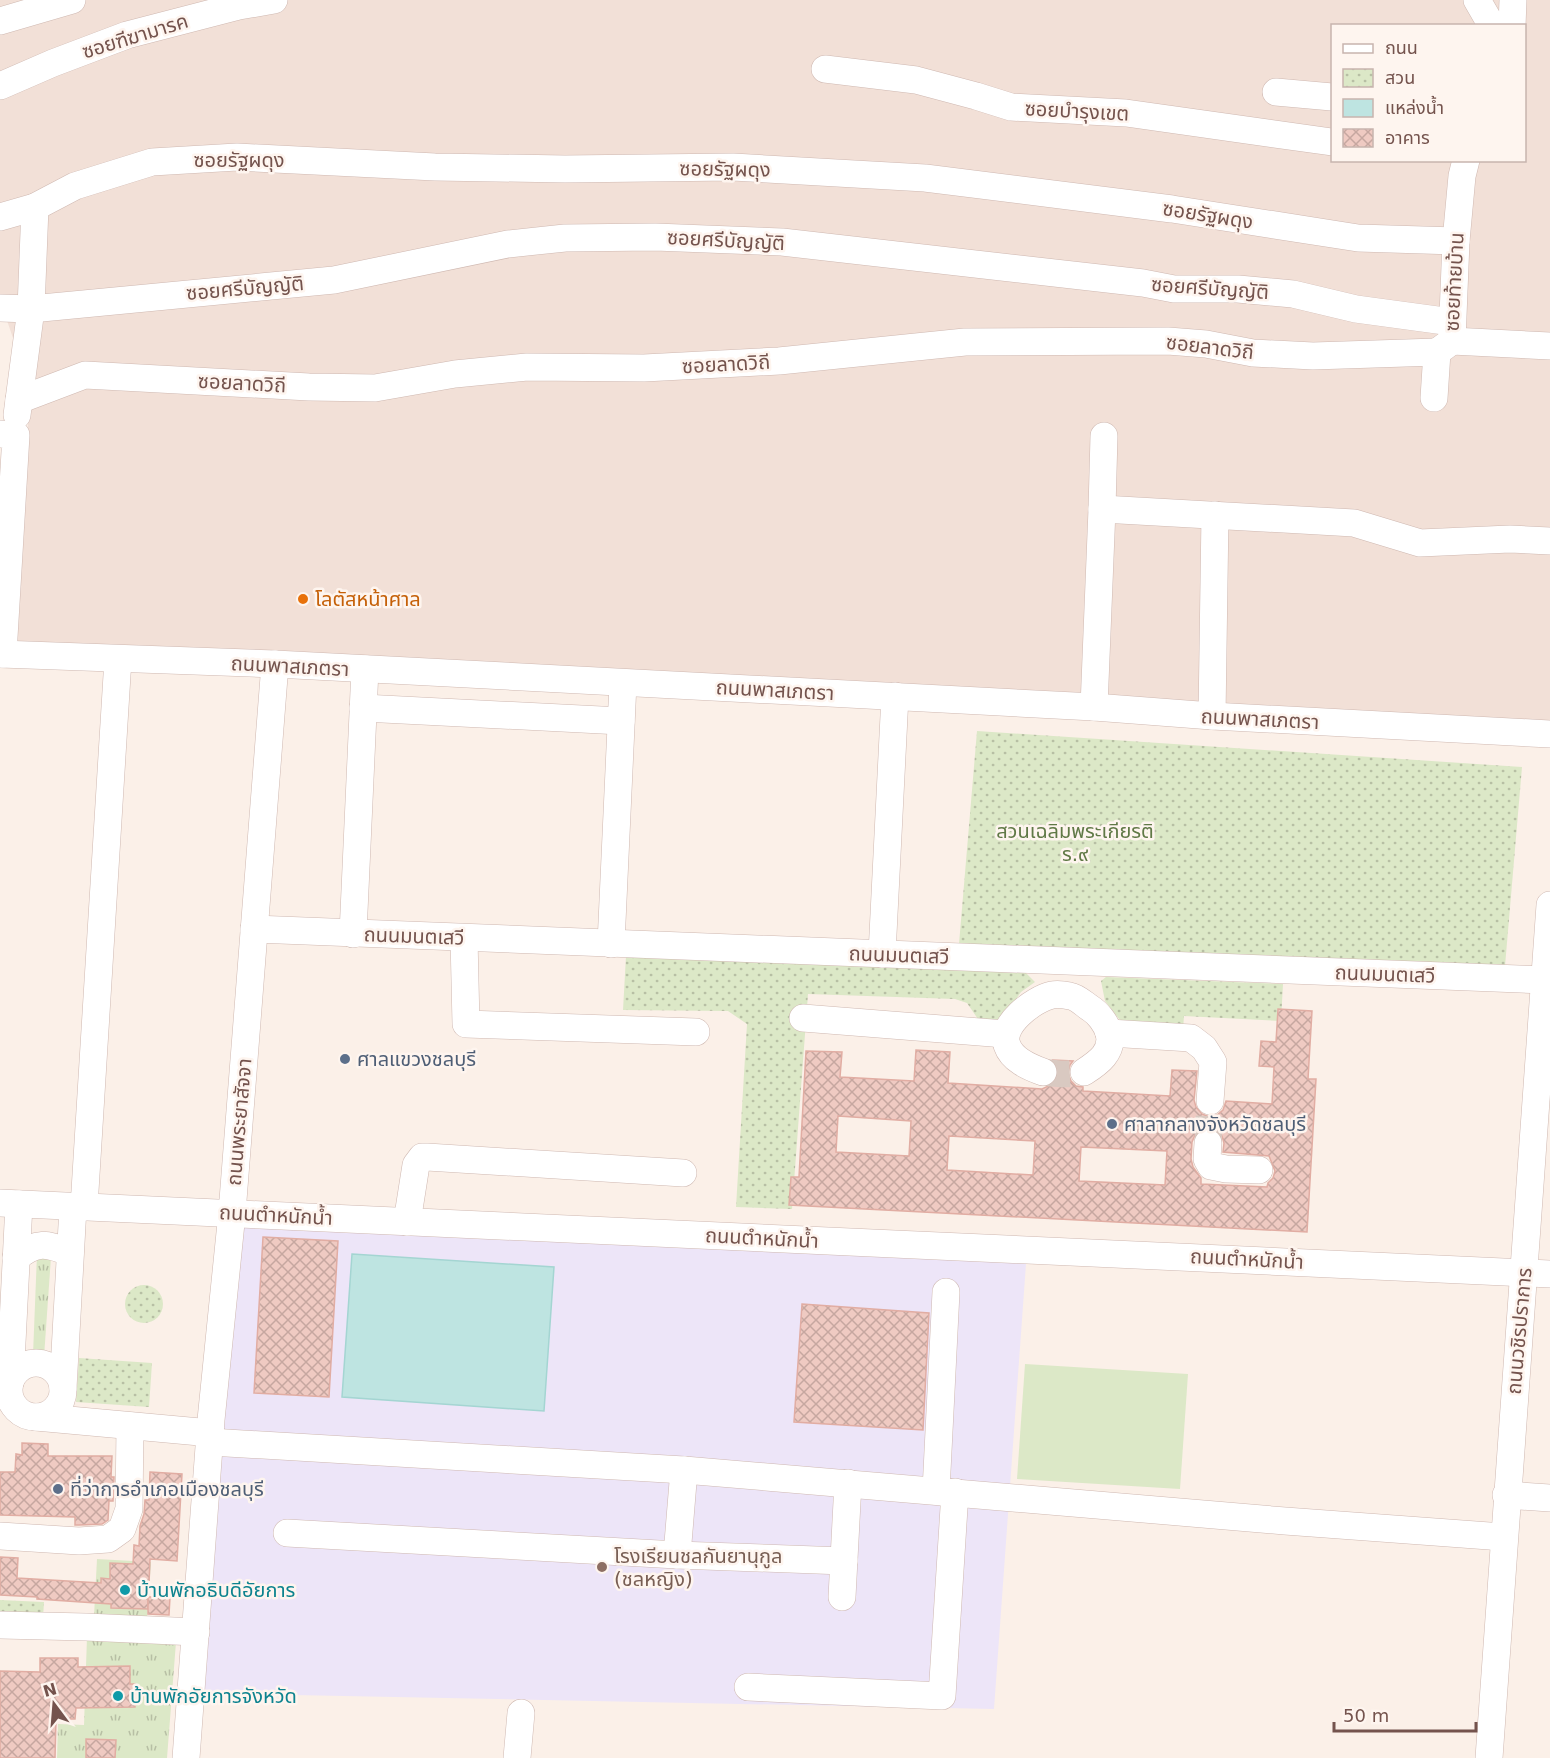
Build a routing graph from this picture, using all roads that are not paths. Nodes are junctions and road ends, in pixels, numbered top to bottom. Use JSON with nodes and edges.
{"nodes":[{"id":1,"x":72,"y":0,"type":"edge"},
{"id":2,"x":274,"y":0,"type":"edge"},
{"id":3,"x":1478,"y":0,"type":"edge"},
{"id":4,"x":1513,"y":0,"type":"edge"},
{"id":5,"x":0,"y":21,"type":"edge"},
{"id":6,"x":1491,"y":24,"type":"edge"},
{"id":7,"x":1512,"y":24,"type":"edge"},
{"id":8,"x":825,"y":69,"type":"dead end"},
{"id":9,"x":0,"y":86,"type":"edge"},
{"id":10,"x":1276,"y":92,"type":"dead end"},
{"id":11,"x":1331,"y":97,"type":"edge"},
{"id":12,"x":1331,"y":142,"type":"edge"},
{"id":13,"x":1466,"y":162,"type":"edge"},
{"id":14,"x":35,"y":207,"type":"junction"},
{"id":15,"x":0,"y":218,"type":"edge"},
{"id":16,"x":1456,"y":241,"type":"junction"},
{"id":17,"x":0,"y":308,"type":"edge"},
{"id":18,"x":31,"y":309,"type":"junction"},
{"id":19,"x":1447,"y":338,"type":"junction"},
{"id":20,"x":1550,"y":346,"type":"edge"},
{"id":21,"x":1434,"y":398,"type":"dead end"},
{"id":22,"x":19,"y":400,"type":"junction"},
{"id":23,"x":8,"y":435,"type":"edge"},
{"id":24,"x":1104,"y":436,"type":"dead end"},
{"id":25,"x":1102,"y":509,"type":"junction"},
{"id":26,"x":1215,"y":515,"type":"junction"},
{"id":27,"x":1550,"y":542,"type":"edge"},
{"id":28,"x":2,"y":654,"type":"edge"},
{"id":29,"x":118,"y":659,"type":"junction"},
{"id":30,"x":275,"y":664,"type":"junction"},
{"id":31,"x":365,"y":669,"type":"junction"},
{"id":32,"x":622,"y":682,"type":"junction"},
{"id":33,"x":895,"y":696,"type":"junction"},
{"id":34,"x":1094,"y":707,"type":"junction"},
{"id":35,"x":363,"y":708,"type":"junction"},
{"id":36,"x":1212,"y":716,"type":"junction"},
{"id":37,"x":621,"y":722,"type":"junction"},
{"id":38,"x":1550,"y":734,"type":"edge"},
{"id":39,"x":1550,"y":905,"type":"edge"},
{"id":40,"x":254,"y":929,"type":"junction"},
{"id":41,"x":353,"y":933,"type":"junction"},
{"id":42,"x":464,"y":938,"type":"junction"},
{"id":43,"x":611,"y":944,"type":"junction"},
{"id":44,"x":882,"y":954,"type":"junction"},
{"id":45,"x":1046,"y":961,"type":"junction"},
{"id":46,"x":1089,"y":962,"type":"junction"},
{"id":47,"x":1545,"y":980,"type":"junction"},
{"id":48,"x":1037,"y":1001,"type":"junction"},
{"id":49,"x":1094,"y":1010,"type":"junction"},
{"id":50,"x":803,"y":1018,"type":"dead end"},
{"id":51,"x":696,"y":1032,"type":"dead end"},
{"id":52,"x":1109,"y":1033,"type":"junction"},
{"id":53,"x":1005,"y":1034,"type":"junction"},
{"id":54,"x":1042,"y":1072,"type":"tunnel mouth"},
{"id":55,"x":1084,"y":1072,"type":"tunnel mouth"},
{"id":56,"x":1544,"y":1085,"type":"edge"},
{"id":57,"x":1210,"y":1101,"type":"tunnel mouth"},
{"id":58,"x":1208,"y":1143,"type":"tunnel mouth"},
{"id":59,"x":1259,"y":1170,"type":"dead end"},
{"id":60,"x":683,"y":1173,"type":"dead end"},
{"id":61,"x":9,"y":1204,"type":"edge"},
{"id":62,"x":78,"y":1207,"type":"junction"},
{"id":63,"x":232,"y":1213,"type":"junction"},
{"id":64,"x":407,"y":1221,"type":"junction"},
{"id":65,"x":1539,"y":1222,"type":"edge"},
{"id":66,"x":70,"y":1252,"type":"junction"},
{"id":67,"x":16,"y":1258,"type":"junction"},
{"id":68,"x":1537,"y":1273,"type":"edge"},
{"id":69,"x":946,"y":1292,"type":"dead end"},
{"id":70,"x":10,"y":1382,"type":"junction"},
{"id":71,"x":63,"y":1388,"type":"junction"},
{"id":72,"x":0,"y":1414,"type":"edge"},
{"id":73,"x":32,"y":1417,"type":"junction"},
{"id":74,"x":130,"y":1426,"type":"junction"},
{"id":75,"x":210,"y":1437,"type":"junction"},
{"id":76,"x":684,"y":1470,"type":"junction"},
{"id":77,"x":848,"y":1483,"type":"junction"},
{"id":78,"x":945,"y":1492,"type":"junction"},
{"id":79,"x":1506,"y":1495,"type":"junction"},
{"id":80,"x":1550,"y":1498,"type":"edge"},
{"id":81,"x":287,"y":1533,"type":"dead end"},
{"id":82,"x":0,"y":1536,"type":"edge"},
{"id":83,"x":1503,"y":1537,"type":"junction"},
{"id":84,"x":677,"y":1555,"type":"junction"},
{"id":85,"x":844,"y":1562,"type":"junction"},
{"id":86,"x":842,"y":1598,"type":"dead end"},
{"id":87,"x":0,"y":1625,"type":"edge"},
{"id":88,"x":196,"y":1632,"type":"junction"},
{"id":89,"x":748,"y":1686,"type":"dead end"},
{"id":90,"x":521,"y":1713,"type":"dead end"},
{"id":91,"x":186,"y":1758,"type":"edge"},
{"id":92,"x":517,"y":1758,"type":"edge"},
{"id":93,"x":1488,"y":1758,"type":"edge"}],
"edges":[{"from":1,"to":5,"type":"street"},
{"from":2,"to":9,"type":"street","name":"ซอยฑีฆามารค"},
{"from":3,"to":6,"type":"street"},
{"from":4,"to":7,"type":"street"},
{"from":8,"to":12,"type":"street","name":"ซอยบำรุงเขต"},
{"from":10,"to":11,"type":"street"},
{"from":13,"to":16,"type":"street","name":"ซอยท้ายบ้าน"},
{"from":14,"to":15,"type":"street","name":"ซอยรัฐผดุง"},
{"from":14,"to":16,"type":"street","name":"ซอยรัฐผดุง"},
{"from":14,"to":18,"type":"street"},
{"from":16,"to":19,"type":"street","name":"ซอยท้ายบ้าน"},
{"from":17,"to":18,"type":"street","name":"ซอยศรีบัญญัติ"},
{"from":18,"to":19,"type":"street","name":"ซอยศรีบัญญัติ"},
{"from":18,"to":22,"type":"street"},
{"from":19,"to":20,"type":"street","name":"ซอยลาดวิถี"},
{"from":19,"to":21,"type":"street","name":"ซอยท้ายบ้าน"},
{"from":19,"to":22,"type":"street","name":"ซอยลาดวิถี"},
{"from":22,"to":23,"type":"street"},
{"from":23,"to":28,"type":"street"},
{"from":24,"to":25,"type":"street"},
{"from":25,"to":26,"type":"street"},
{"from":25,"to":34,"type":"street"},
{"from":26,"to":27,"type":"street"},
{"from":26,"to":36,"type":"street"},
{"from":28,"to":29,"type":"street","name":"ถนนพาสเภตรา"},
{"from":29,"to":30,"type":"street","name":"ถนนพาสเภตรา"},
{"from":29,"to":62,"type":"street"},
{"from":30,"to":31,"type":"street","name":"ถนนพาสเภตรา"},
{"from":30,"to":40,"type":"street","name":"ถนนพระยาสัจจา"},
{"from":31,"to":32,"type":"street","name":"ถนนพาสเภตรา"},
{"from":31,"to":35,"type":"street"},
{"from":32,"to":33,"type":"street","name":"ถนนพาสเภตรา"},
{"from":32,"to":37,"type":"street"},
{"from":33,"to":34,"type":"street","name":"ถนนพาสเภตรา"},
{"from":33,"to":44,"type":"street"},
{"from":34,"to":36,"type":"street","name":"ถนนพาสเภตรา"},
{"from":35,"to":37,"type":"street"},
{"from":35,"to":41,"type":"street"},
{"from":36,"to":38,"type":"street","name":"ถนนพาสเภตรา"},
{"from":37,"to":43,"type":"street"},
{"from":39,"to":47,"type":"street","name":"ถนนวชิรปราการ"},
{"from":40,"to":41,"type":"street","name":"ถนนมนตเสวี"},
{"from":40,"to":63,"type":"street","name":"ถนนพระยาสัจจา"},
{"from":41,"to":42,"type":"street","name":"ถนนมนตเสวี"},
{"from":42,"to":43,"type":"street","name":"ถนนมนตเสวี"},
{"from":42,"to":51,"type":"street"},
{"from":43,"to":44,"type":"street","name":"ถนนมนตเสวี"},
{"from":44,"to":45,"type":"street","name":"ถนนมนตเสวี"},
{"from":45,"to":46,"type":"street","name":"ถนนมนตเสวี"},
{"from":45,"to":48,"type":"street"},
{"from":46,"to":47,"type":"street","name":"ถนนมนตเสวี"},
{"from":46,"to":49,"type":"street"},
{"from":47,"to":56,"type":"street","name":"ถนนวชิรปราการ"},
{"from":48,"to":49,"type":"street"},
{"from":48,"to":53,"type":"street"},
{"from":49,"to":52,"type":"street"},
{"from":50,"to":53,"type":"street"},
{"from":52,"to":55,"type":"street"},
{"from":52,"to":57,"type":"street"},
{"from":53,"to":54,"type":"street"},
{"from":56,"to":65,"type":"street","name":"ถนนวชิรปราการ"},
{"from":58,"to":59,"type":"street"},
{"from":60,"to":64,"type":"street"},
{"from":61,"to":62,"type":"street","name":"ถนนตำหนักน้ำ"},
{"from":61,"to":67,"type":"street"},
{"from":62,"to":63,"type":"street","name":"ถนนตำหนักน้ำ"},
{"from":62,"to":66,"type":"street"},
{"from":63,"to":64,"type":"street","name":"ถนนตำหนักน้ำ"},
{"from":63,"to":75,"type":"street","name":"ถนนพระยาสัจจา"},
{"from":64,"to":68,"type":"street","name":"ถนนตำหนักน้ำ"},
{"from":65,"to":68,"type":"street","name":"ถนนวชิรปราการ"},
{"from":66,"to":67,"type":"street"},
{"from":66,"to":71,"type":"street"},
{"from":67,"to":70,"type":"street"},
{"from":68,"to":79,"type":"street","name":"ถนนวชิรปราการ"},
{"from":69,"to":78,"type":"street"},
{"from":70,"to":71,"type":"street"},
{"from":70,"to":73,"type":"street"},
{"from":71,"to":73,"type":"street"},
{"from":72,"to":73,"type":"street"},
{"from":73,"to":74,"type":"street"},
{"from":74,"to":75,"type":"street"},
{"from":74,"to":82,"type":"street"},
{"from":75,"to":76,"type":"street"},
{"from":75,"to":88,"type":"street","name":"ถนนพระยาสัจจา"},
{"from":76,"to":77,"type":"street"},
{"from":76,"to":84,"type":"street"},
{"from":77,"to":78,"type":"street"},
{"from":77,"to":85,"type":"street"},
{"from":78,"to":83,"type":"street"},
{"from":78,"to":89,"type":"street"},
{"from":79,"to":80,"type":"street"},
{"from":79,"to":83,"type":"street","name":"ถนนวชิรปราการ"},
{"from":81,"to":84,"type":"street"},
{"from":83,"to":93,"type":"street","name":"ถนนวชิรปราการ"},
{"from":84,"to":85,"type":"street"},
{"from":85,"to":86,"type":"street"},
{"from":87,"to":88,"type":"street"},
{"from":88,"to":91,"type":"street","name":"ถนนพระยาสัจจา"},
{"from":90,"to":92,"type":"street"}]}
